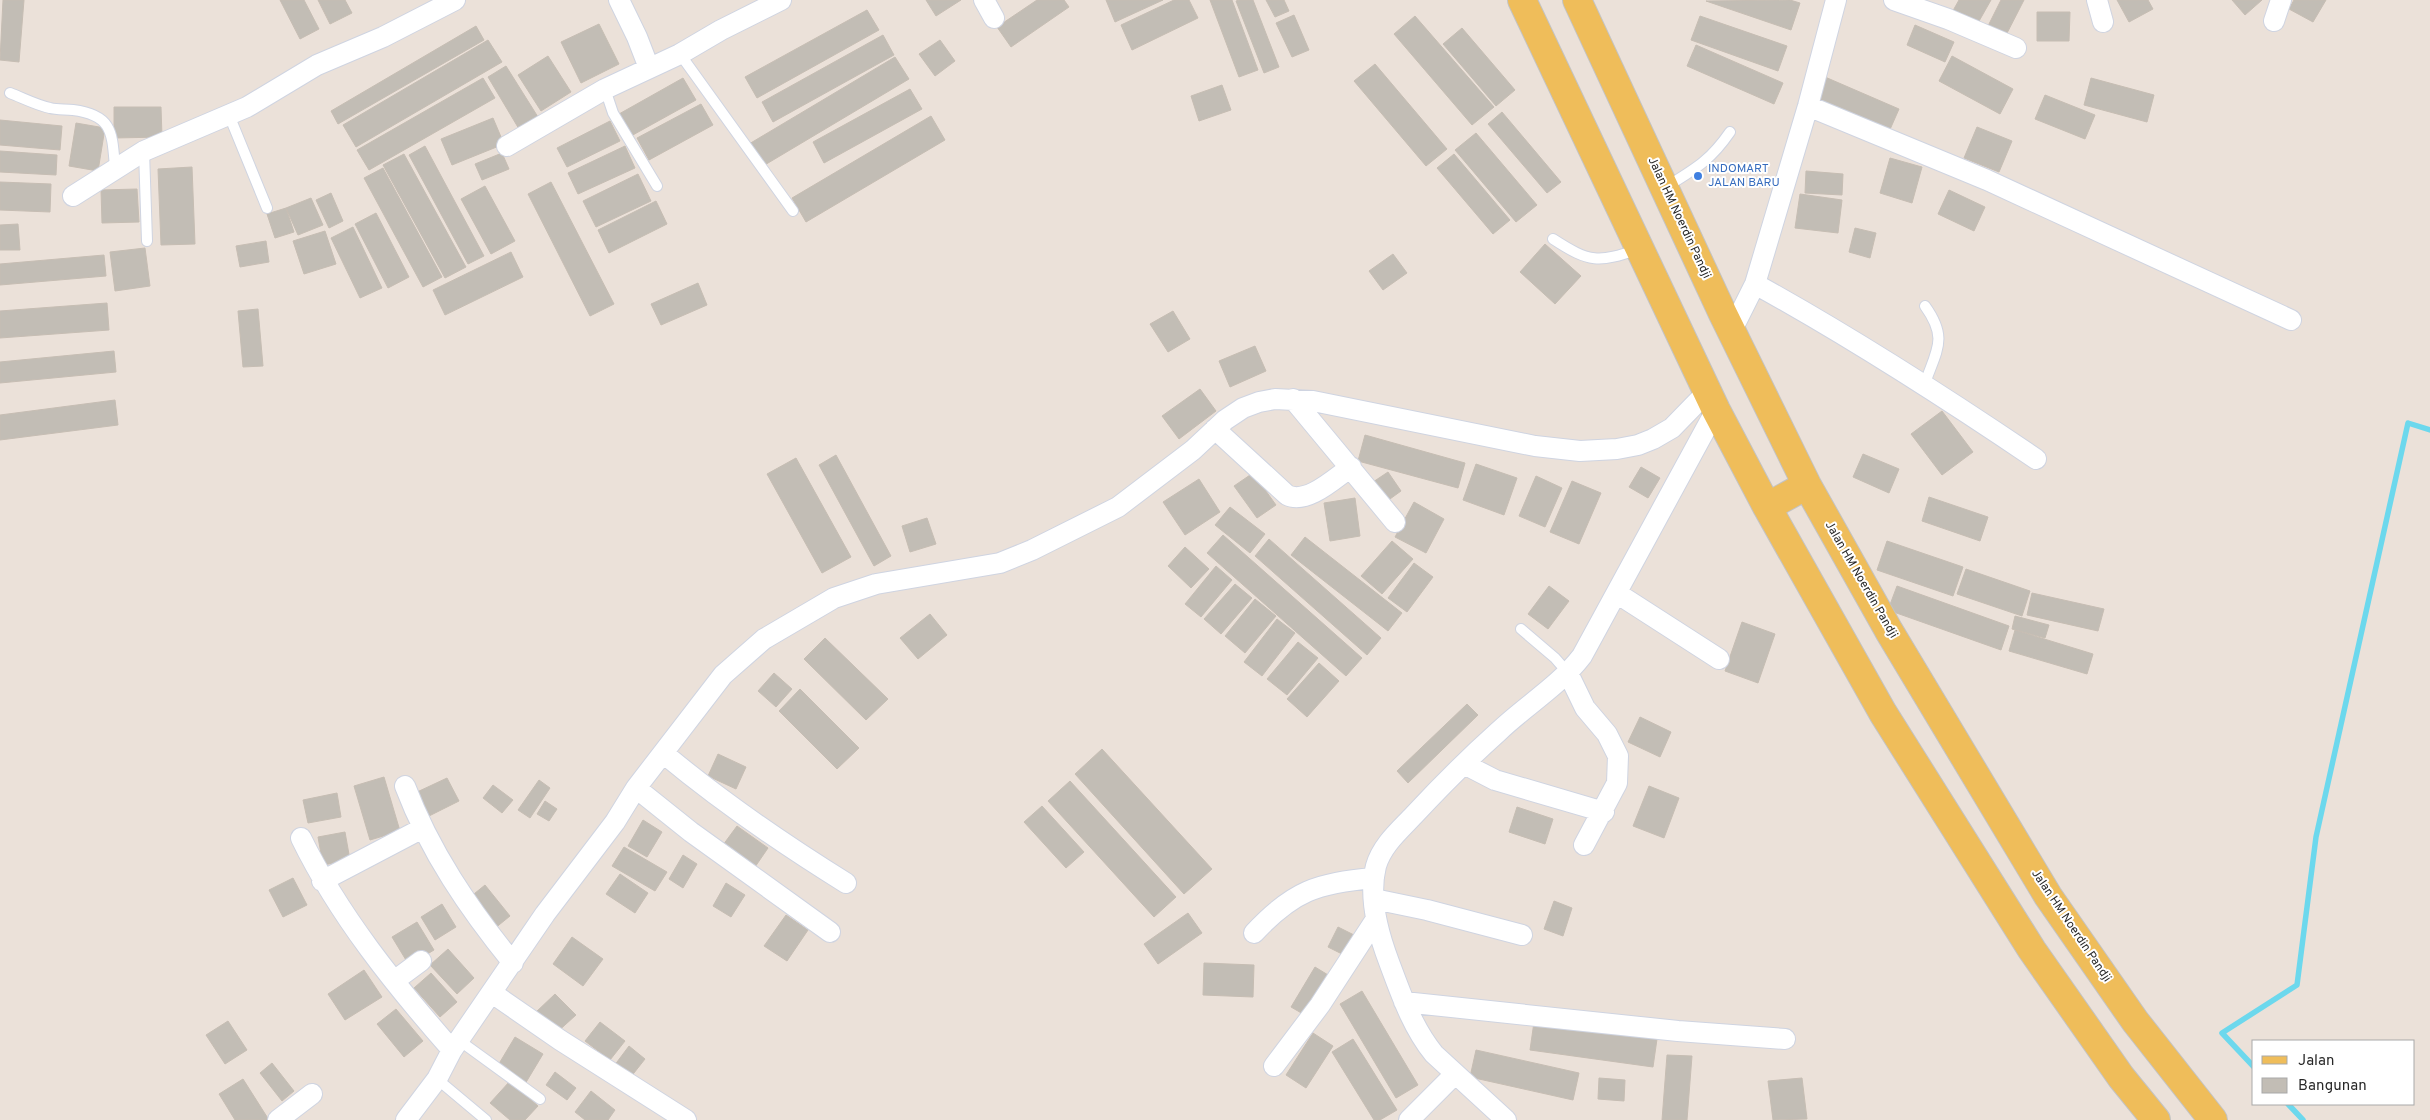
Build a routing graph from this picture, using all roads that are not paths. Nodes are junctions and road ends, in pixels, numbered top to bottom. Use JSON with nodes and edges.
{"nodes":[{"id":1,"x":455,"y":0,"type":"edge"},
{"id":2,"x":619,"y":0,"type":"edge"},
{"id":3,"x":781,"y":0,"type":"edge"},
{"id":4,"x":984,"y":0,"type":"edge"},
{"id":5,"x":1522,"y":0,"type":"edge"},
{"id":6,"x":1577,"y":0,"type":"edge"},
{"id":7,"x":1836,"y":0,"type":"edge"},
{"id":8,"x":1894,"y":0,"type":"edge"},
{"id":9,"x":2096,"y":0,"type":"edge"},
{"id":10,"x":2281,"y":0,"type":"edge"},
{"id":11,"x":994,"y":18,"type":"dead end"},
{"id":12,"x":2274,"y":21,"type":"dead end"},
{"id":13,"x":2103,"y":22,"type":"dead end"},
{"id":14,"x":2016,"y":48,"type":"dead end"},
{"id":15,"x":680,"y":54,"type":"junction"},
{"id":16,"x":649,"y":68,"type":"junction"},
{"id":17,"x":605,"y":89,"type":"junction"},
{"id":18,"x":10,"y":93,"type":"dead end"},
{"id":19,"x":1808,"y":106,"type":"junction"},
{"id":20,"x":229,"y":115,"type":"junction"},
{"id":21,"x":1730,"y":132,"type":"dead end"},
{"id":22,"x":507,"y":146,"type":"dead end"},
{"id":23,"x":144,"y":151,"type":"junction"},
{"id":24,"x":115,"y":167,"type":"junction"},
{"id":25,"x":1675,"y":182,"type":"junction"},
{"id":26,"x":657,"y":186,"type":"dead end"},
{"id":27,"x":73,"y":196,"type":"dead end"},
{"id":28,"x":267,"y":208,"type":"dead end"},
{"id":29,"x":793,"y":211,"type":"dead end"},
{"id":30,"x":1554,"y":239,"type":"dead end"},
{"id":31,"x":147,"y":241,"type":"dead end"},
{"id":32,"x":1640,"y":248,"type":"junction"},
{"id":33,"x":1755,"y":284,"type":"junction"},
{"id":34,"x":1925,"y":306,"type":"dead end"},
{"id":35,"x":2291,"y":320,"type":"dead end"},
{"id":36,"x":1732,"y":330,"type":"junction"},
{"id":37,"x":1925,"y":384,"type":"junction"},
{"id":38,"x":1293,"y":399,"type":"junction"},
{"id":39,"x":1712,"y":401,"type":"junction"},
{"id":40,"x":1215,"y":429,"type":"junction"},
{"id":41,"x":2036,"y":459,"type":"dead end"},
{"id":42,"x":1351,"y":467,"type":"junction"},
{"id":43,"x":1807,"y":485,"type":"junction"},
{"id":44,"x":1766,"y":507,"type":"junction"},
{"id":45,"x":1395,"y":522,"type":"dead end"},
{"id":46,"x":1618,"y":594,"type":"junction"},
{"id":47,"x":1521,"y":629,"type":"dead end"},
{"id":48,"x":1719,"y":659,"type":"dead end"},
{"id":49,"x":1568,"y":673,"type":"junction"},
{"id":50,"x":663,"y":753,"type":"junction"},
{"id":51,"x":1466,"y":765,"type":"junction"},
{"id":52,"x":405,"y":786,"type":"dead end"},
{"id":53,"x":636,"y":788,"type":"junction"},
{"id":54,"x":1604,"y":812,"type":"junction"},
{"id":55,"x":423,"y":828,"type":"junction"},
{"id":56,"x":301,"y":838,"type":"dead end"},
{"id":57,"x":1584,"y":845,"type":"dead end"},
{"id":58,"x":1374,"y":878,"type":"junction"},
{"id":59,"x":322,"y":881,"type":"junction"},
{"id":60,"x":846,"y":883,"type":"dead end"},
{"id":61,"x":1375,"y":909,"type":"junction"},
{"id":62,"x":830,"y":932,"type":"dead end"},
{"id":63,"x":1254,"y":933,"type":"dead end"},
{"id":64,"x":1522,"y":935,"type":"dead end"},
{"id":65,"x":421,"y":961,"type":"dead end"},
{"id":66,"x":513,"y":963,"type":"junction"},
{"id":67,"x":394,"y":981,"type":"junction"},
{"id":68,"x":492,"y":993,"type":"junction"},
{"id":69,"x":1404,"y":1002,"type":"junction"},
{"id":70,"x":1785,"y":1039,"type":"dead end"},
{"id":71,"x":456,"y":1045,"type":"junction"},
{"id":72,"x":1274,"y":1066,"type":"dead end"},
{"id":73,"x":1455,"y":1074,"type":"junction"},
{"id":74,"x":437,"y":1079,"type":"junction"},
{"id":75,"x":312,"y":1094,"type":"dead end"},
{"id":76,"x":540,"y":1099,"type":"dead end"},
{"id":77,"x":278,"y":1120,"type":"edge"},
{"id":78,"x":406,"y":1120,"type":"edge"},
{"id":79,"x":486,"y":1120,"type":"edge"},
{"id":80,"x":686,"y":1120,"type":"edge"},
{"id":81,"x":1409,"y":1120,"type":"edge"},
{"id":82,"x":1506,"y":1120,"type":"edge"},
{"id":83,"x":2156,"y":1120,"type":"edge"},
{"id":84,"x":2213,"y":1120,"type":"edge"}],
"edges":[{"from":1,"to":20,"type":"street"},
{"from":2,"to":16,"type":"street"},
{"from":3,"to":15,"type":"street"},
{"from":4,"to":11,"type":"street"},
{"from":5,"to":32,"type":"main road"},
{"from":6,"to":25,"type":"main road","name":"Jalan HM Noerdin Pandji"},
{"from":7,"to":19,"type":"street"},
{"from":8,"to":14,"type":"street"},
{"from":9,"to":13,"type":"street"},
{"from":10,"to":12,"type":"street"},
{"from":15,"to":16,"type":"street"},
{"from":15,"to":29,"type":"lane"},
{"from":16,"to":17,"type":"street"},
{"from":17,"to":22,"type":"street"},
{"from":17,"to":26,"type":"lane"},
{"from":18,"to":24,"type":"lane"},
{"from":19,"to":33,"type":"street"},
{"from":19,"to":35,"type":"street"},
{"from":20,"to":23,"type":"street"},
{"from":20,"to":28,"type":"lane"},
{"from":21,"to":25,"type":"lane"},
{"from":23,"to":24,"type":"street"},
{"from":23,"to":31,"type":"lane"},
{"from":24,"to":27,"type":"street"},
{"from":25,"to":36,"type":"main road","name":"Jalan HM Noerdin Pandji"},
{"from":30,"to":32,"type":"lane"},
{"from":32,"to":39,"type":"main road"},
{"from":33,"to":36,"type":"street"},
{"from":33,"to":37,"type":"street"},
{"from":34,"to":37,"type":"lane"},
{"from":36,"to":43,"type":"main road","name":"Jalan HM Noerdin Pandji"},
{"from":37,"to":41,"type":"street"},
{"from":38,"to":39,"type":"street"},
{"from":38,"to":40,"type":"street"},
{"from":38,"to":42,"type":"street"},
{"from":39,"to":44,"type":"main road"},
{"from":39,"to":46,"type":"street"},
{"from":40,"to":42,"type":"street"},
{"from":40,"to":50,"type":"street"},
{"from":42,"to":45,"type":"street"},
{"from":43,"to":44,"type":"main road"},
{"from":43,"to":84,"type":"main road","name":"Jalan HM Noerdin Pandji"},
{"from":44,"to":83,"type":"main road"},
{"from":46,"to":48,"type":"street"},
{"from":46,"to":49,"type":"street"},
{"from":47,"to":49,"type":"lane"},
{"from":49,"to":51,"type":"street"},
{"from":49,"to":54,"type":"street"},
{"from":50,"to":53,"type":"street"},
{"from":50,"to":60,"type":"street"},
{"from":51,"to":54,"type":"street"},
{"from":51,"to":58,"type":"street"},
{"from":52,"to":55,"type":"street"},
{"from":53,"to":62,"type":"street"},
{"from":53,"to":66,"type":"street"},
{"from":54,"to":57,"type":"street"},
{"from":55,"to":59,"type":"street"},
{"from":55,"to":66,"type":"street"},
{"from":56,"to":59,"type":"street"},
{"from":58,"to":61,"type":"street"},
{"from":58,"to":63,"type":"street"},
{"from":59,"to":67,"type":"street"},
{"from":61,"to":64,"type":"street"},
{"from":61,"to":69,"type":"street"},
{"from":61,"to":72,"type":"street"},
{"from":65,"to":67,"type":"street"},
{"from":66,"to":68,"type":"street"},
{"from":67,"to":71,"type":"street"},
{"from":68,"to":71,"type":"street"},
{"from":68,"to":80,"type":"street"},
{"from":69,"to":70,"type":"street"},
{"from":69,"to":73,"type":"street"},
{"from":71,"to":74,"type":"street"},
{"from":71,"to":76,"type":"lane"},
{"from":73,"to":81,"type":"street"},
{"from":73,"to":82,"type":"street"},
{"from":74,"to":78,"type":"street"},
{"from":74,"to":79,"type":"lane"},
{"from":75,"to":77,"type":"street"}]}
